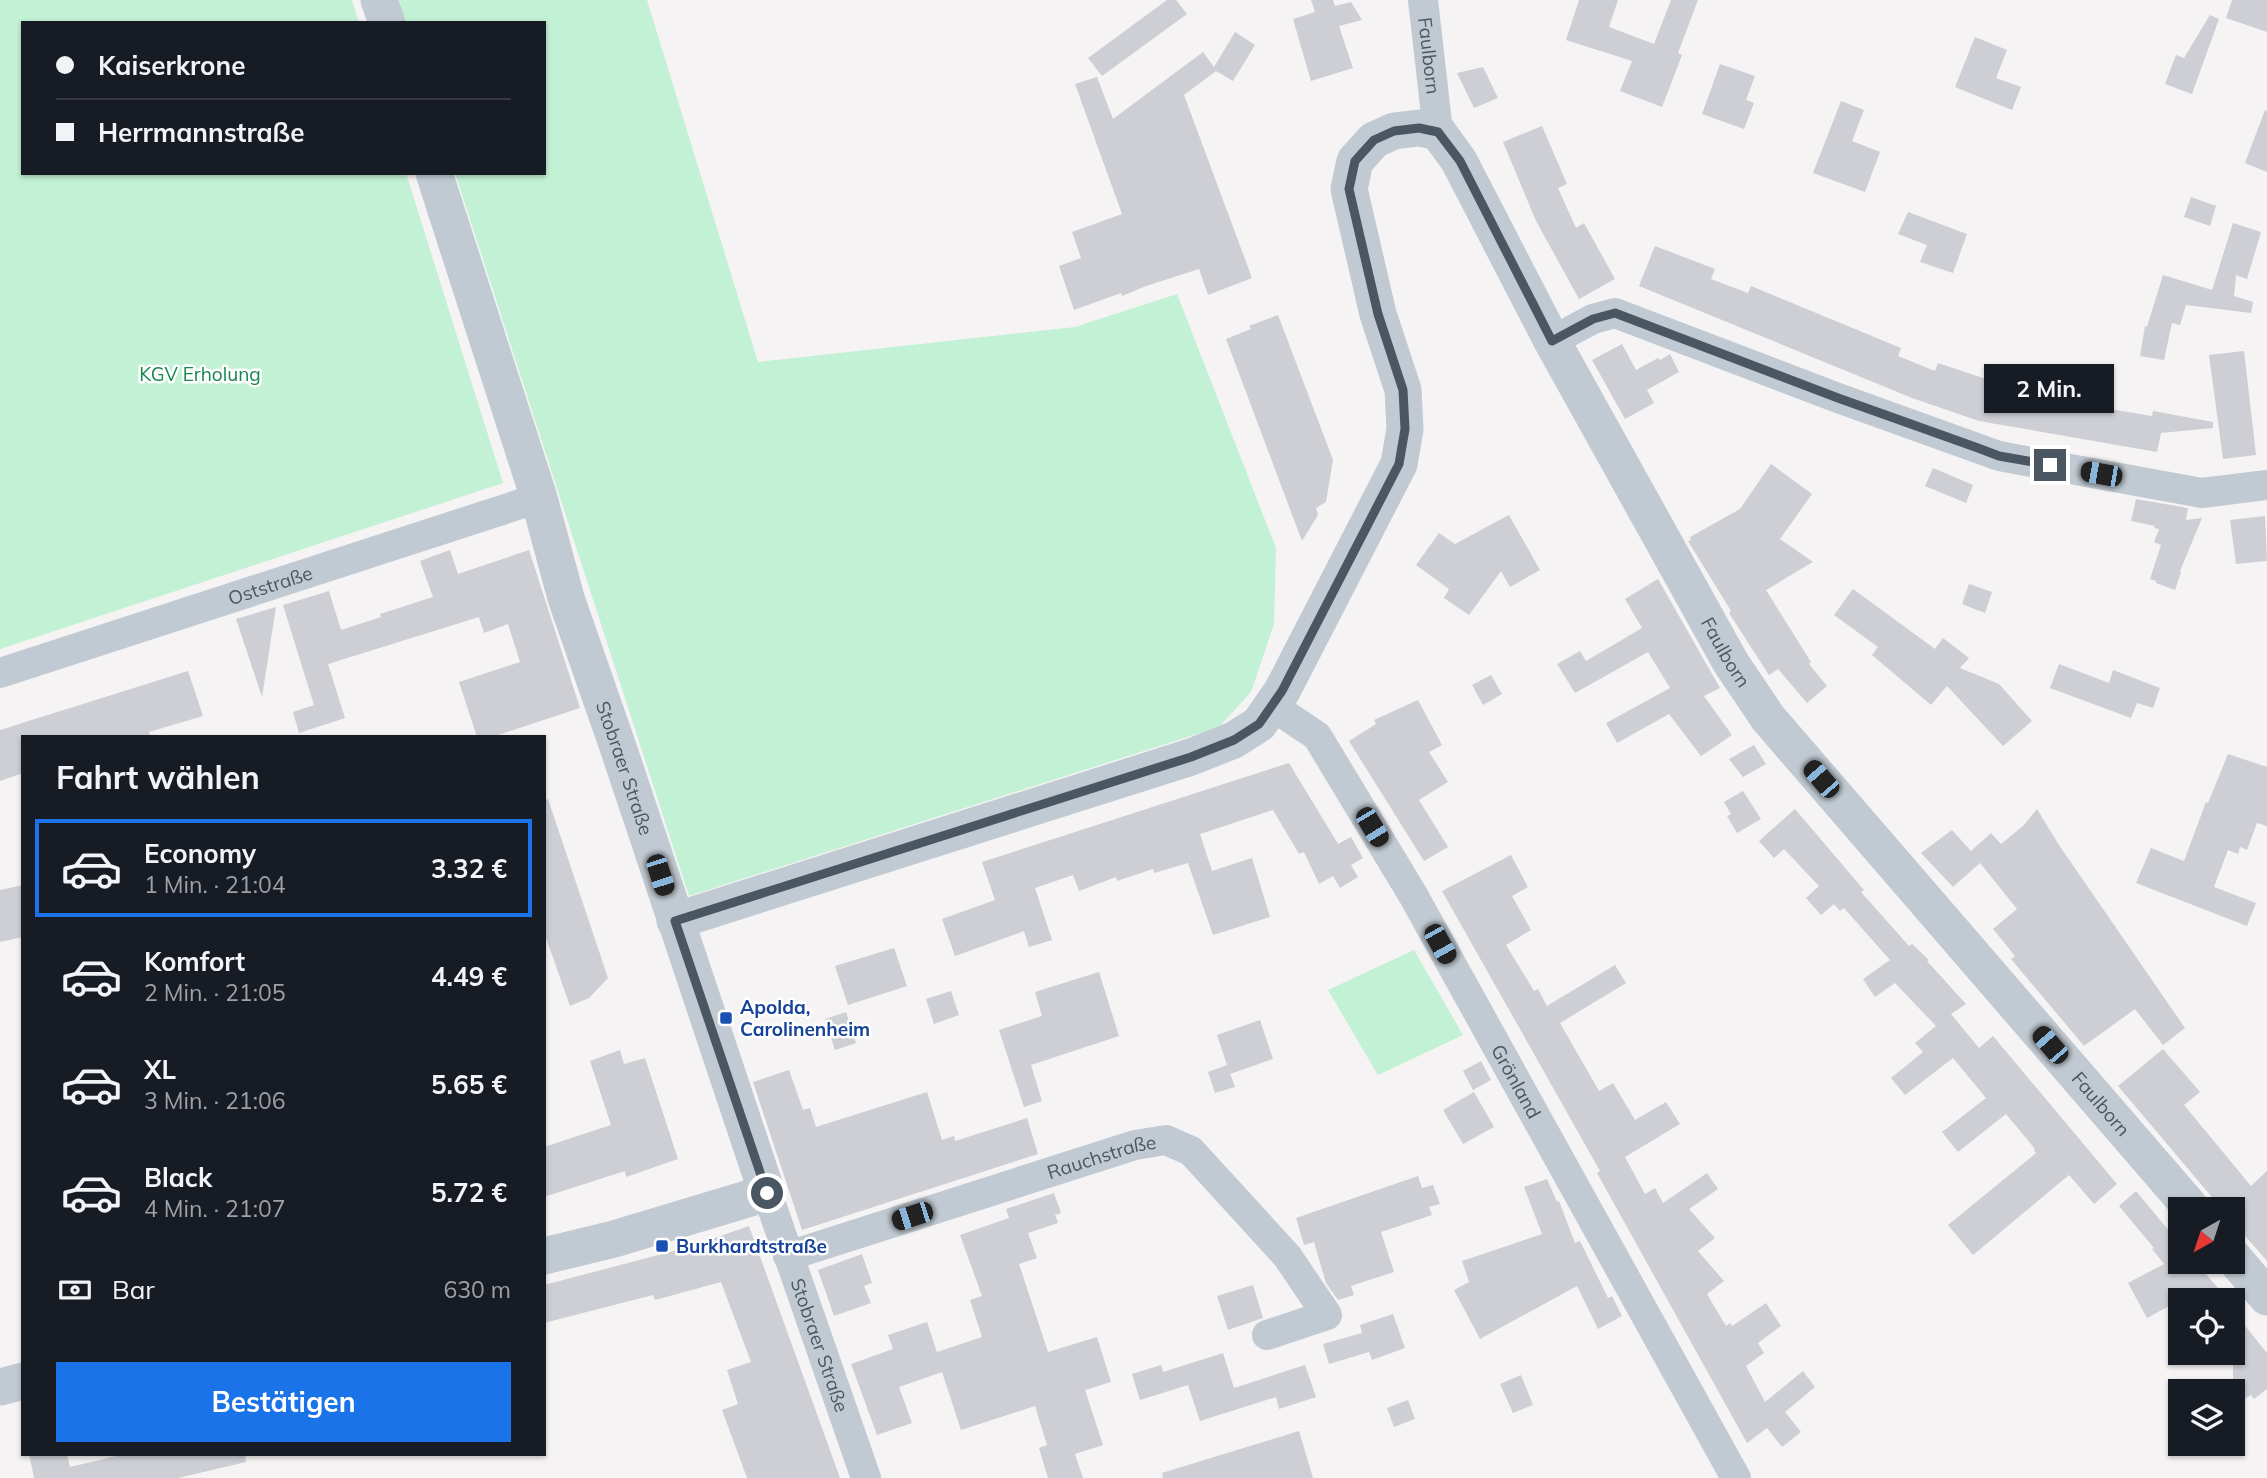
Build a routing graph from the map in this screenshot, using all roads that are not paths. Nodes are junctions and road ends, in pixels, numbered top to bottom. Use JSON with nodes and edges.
{"nodes":[{"id":1,"x":379,"y":0,"type":"edge"},
{"id":2,"x":1423,"y":0,"type":"edge"},
{"id":3,"x":386,"y":21,"type":"edge"},
{"id":4,"x":1438,"y":132,"type":"junction"},
{"id":5,"x":435,"y":175,"type":"edge"},
{"id":6,"x":1552,"y":341,"type":"junction"},
{"id":7,"x":2267,"y":485,"type":"edge"},
{"id":8,"x":539,"y":498,"type":"junction"},
{"id":9,"x":0,"y":673,"type":"edge"},
{"id":10,"x":1272,"y":706,"type":"junction"},
{"id":11,"x":675,"y":921,"type":"junction"},
{"id":12,"x":767,"y":1193,"type":"junction"},
{"id":13,"x":2182,"y":1197,"type":"edge"},
{"id":14,"x":546,"y":1256,"type":"edge"},
{"id":15,"x":788,"y":1256,"type":"junction"},
{"id":16,"x":2245,"y":1271,"type":"edge"},
{"id":17,"x":2267,"y":1297,"type":"edge"},
{"id":18,"x":1267,"y":1335,"type":"dead end"},
{"id":19,"x":21,"y":1382,"type":"edge"},
{"id":20,"x":0,"y":1387,"type":"edge"},
{"id":21,"x":866,"y":1478,"type":"edge"},
{"id":22,"x":1736,"y":1478,"type":"edge"}],
"edges":[{"from":1,"to":3,"type":"street"},
{"from":2,"to":4,"type":"street","name":"Faulborn"},
{"from":4,"to":6,"type":"street","name":"Faulborn"},
{"from":4,"to":10,"type":"street"},
{"from":5,"to":8,"type":"street","name":"Stobraer Straße"},
{"from":6,"to":7,"type":"street"},
{"from":6,"to":13,"type":"street","name":"Faulborn"},
{"from":8,"to":9,"type":"street","name":"Oststraße"},
{"from":8,"to":11,"type":"street","name":"Stobraer Straße"},
{"from":10,"to":11,"type":"street"},
{"from":10,"to":22,"type":"street","name":"Grönland"},
{"from":11,"to":12,"type":"street","name":"Stobraer Straße"},
{"from":12,"to":14,"type":"street"},
{"from":12,"to":15,"type":"street","name":"Stobraer Straße"},
{"from":15,"to":18,"type":"street","name":"Rauchstraße"},
{"from":15,"to":21,"type":"street","name":"Stobraer Straße"},
{"from":16,"to":17,"type":"street"},
{"from":19,"to":20,"type":"street"}]}
